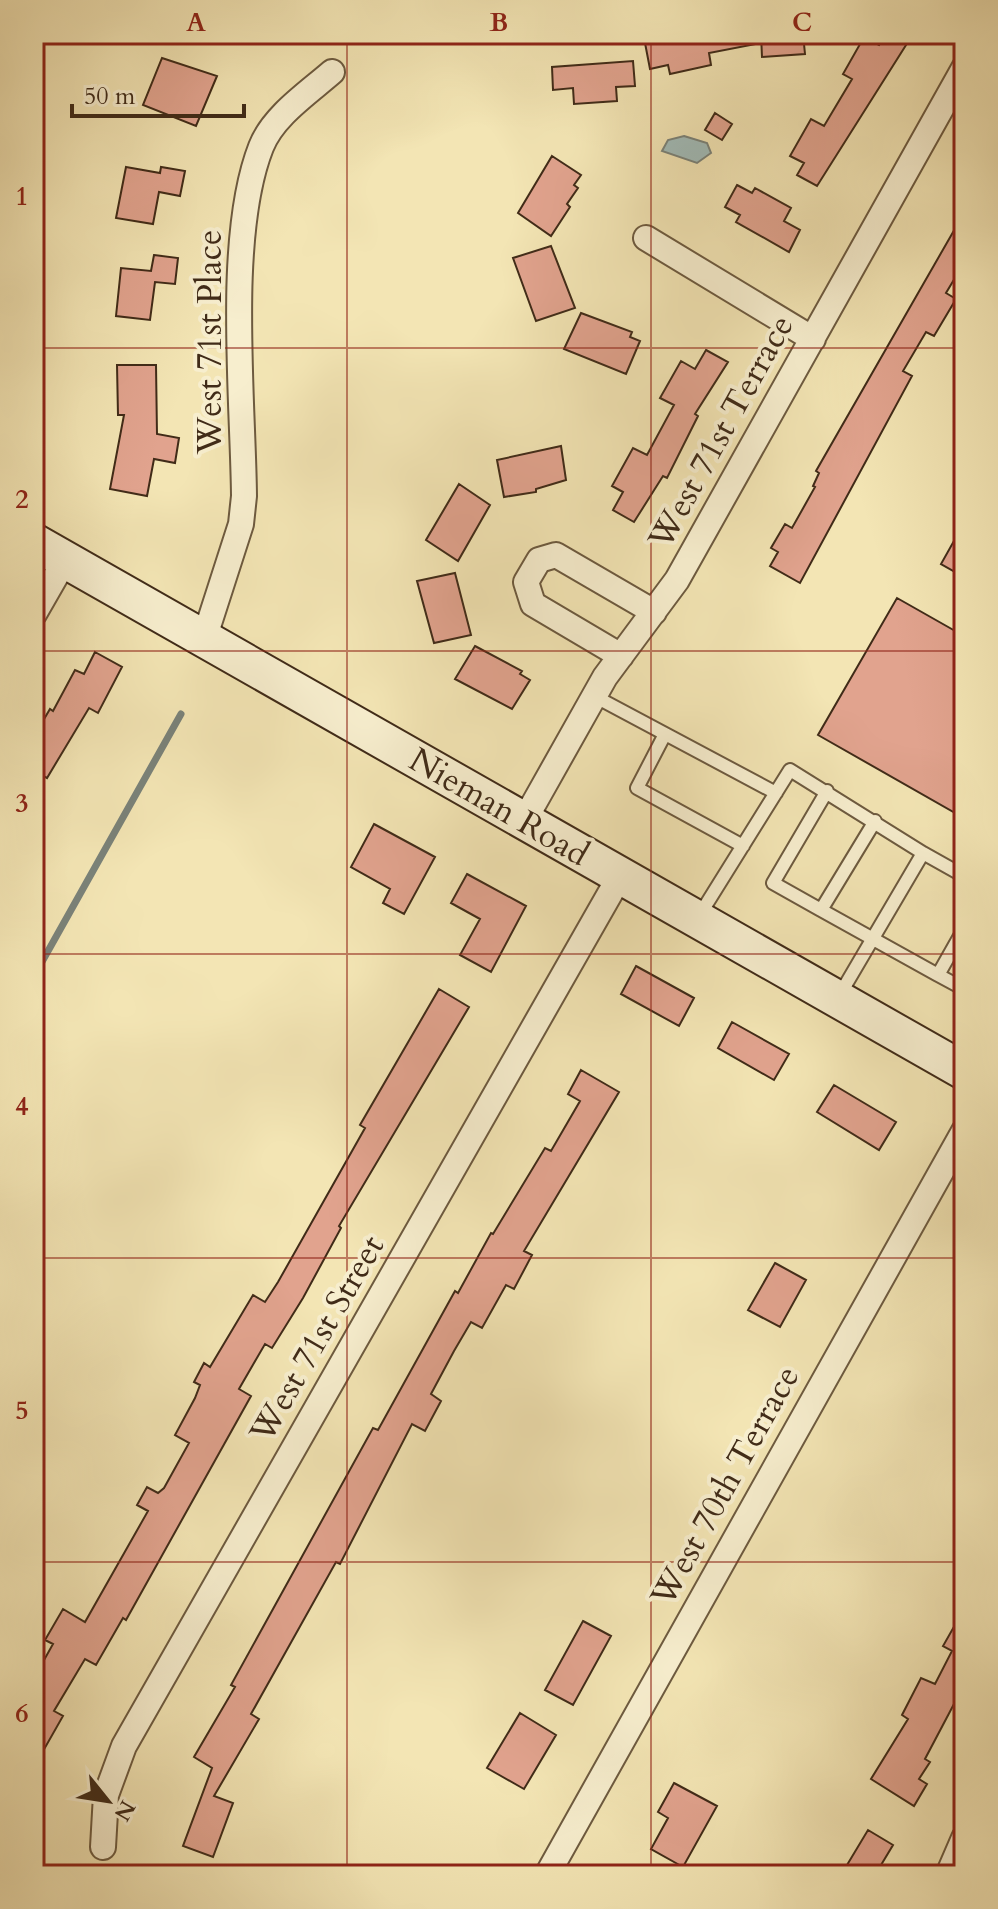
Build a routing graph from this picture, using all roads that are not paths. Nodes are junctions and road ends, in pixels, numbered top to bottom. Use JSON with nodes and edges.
{"nodes":[{"id":1,"x":964,"y":68,"type":"edge"},
{"id":2,"x":332,"y":72,"type":"dead end"},
{"id":3,"x":646,"y":238,"type":"dead end"},
{"id":4,"x":813,"y":339,"type":"junction"},
{"id":5,"x":34,"y":542,"type":"edge"},
{"id":6,"x":65,"y":560,"type":"junction"},
{"id":7,"x":654,"y":612,"type":"junction"},
{"id":8,"x":34,"y":614,"type":"edge"},
{"id":9,"x":204,"y":639,"type":"junction"},
{"id":10,"x":621,"y":656,"type":"junction"},
{"id":11,"x":594,"y":696,"type":"junction"},
{"id":12,"x":665,"y":734,"type":"junction"},
{"id":13,"x":827,"y":791,"type":"junction"},
{"id":14,"x":776,"y":793,"type":"junction"},
{"id":15,"x":524,"y":821,"type":"junction"},
{"id":16,"x":875,"y":821,"type":"junction"},
{"id":17,"x":743,"y":846,"type":"junction"},
{"id":18,"x":923,"y":853,"type":"junction"},
{"id":19,"x":620,"y":876,"type":"junction"},
{"id":20,"x":964,"y":876,"type":"edge"},
{"id":21,"x":821,"y":910,"type":"junction"},
{"id":22,"x":696,"y":919,"type":"junction"},
{"id":23,"x":964,"y":929,"type":"edge"},
{"id":24,"x":872,"y":939,"type":"junction"},
{"id":25,"x":938,"y":975,"type":"junction"},
{"id":26,"x":964,"y":989,"type":"edge"},
{"id":27,"x":838,"y":999,"type":"junction"},
{"id":28,"x":964,"y":1071,"type":"edge"},
{"id":29,"x":964,"y":1131,"type":"edge"},
{"id":30,"x":964,"y":1838,"type":"edge"},
{"id":31,"x":103,"y":1847,"type":"dead end"},
{"id":32,"x":547,"y":1875,"type":"edge"},
{"id":33,"x":948,"y":1875,"type":"edge"}],
"edges":[{"from":1,"to":4,"type":"street","name":"West 71st Terrace"},
{"from":2,"to":9,"type":"street","name":"West 71st Place"},
{"from":3,"to":4,"type":"street"},
{"from":4,"to":7,"type":"street","name":"West 71st Terrace"},
{"from":5,"to":6,"type":"main road","name":"Nieman Road"},
{"from":6,"to":8,"type":"street"},
{"from":6,"to":9,"type":"main road","name":"Nieman Road"},
{"from":7,"to":10,"type":"street","name":"West 71st Terrace"},
{"from":7,"to":10,"type":"street"},
{"from":9,"to":15,"type":"main road","name":"Nieman Road"},
{"from":10,"to":11,"type":"street","name":"West 71st Terrace"},
{"from":11,"to":12,"type":"lane"},
{"from":11,"to":15,"type":"street","name":"West 71st Terrace"},
{"from":12,"to":14,"type":"lane"},
{"from":12,"to":17,"type":"lane"},
{"from":13,"to":14,"type":"lane"},
{"from":13,"to":16,"type":"lane"},
{"from":13,"to":21,"type":"lane"},
{"from":14,"to":17,"type":"lane"},
{"from":15,"to":19,"type":"main road","name":"Nieman Road"},
{"from":16,"to":18,"type":"lane"},
{"from":16,"to":21,"type":"lane"},
{"from":17,"to":22,"type":"lane"},
{"from":18,"to":20,"type":"lane"},
{"from":18,"to":24,"type":"lane"},
{"from":19,"to":22,"type":"main road","name":"Nieman Road"},
{"from":19,"to":31,"type":"street","name":"West 71st Street"},
{"from":21,"to":24,"type":"lane"},
{"from":22,"to":27,"type":"main road","name":"Nieman Road"},
{"from":23,"to":25,"type":"lane"},
{"from":24,"to":25,"type":"lane"},
{"from":24,"to":27,"type":"lane"},
{"from":25,"to":26,"type":"lane"},
{"from":27,"to":28,"type":"main road","name":"Nieman Road"},
{"from":29,"to":32,"type":"street","name":"West 70th Terrace"},
{"from":30,"to":33,"type":"street"}]}
